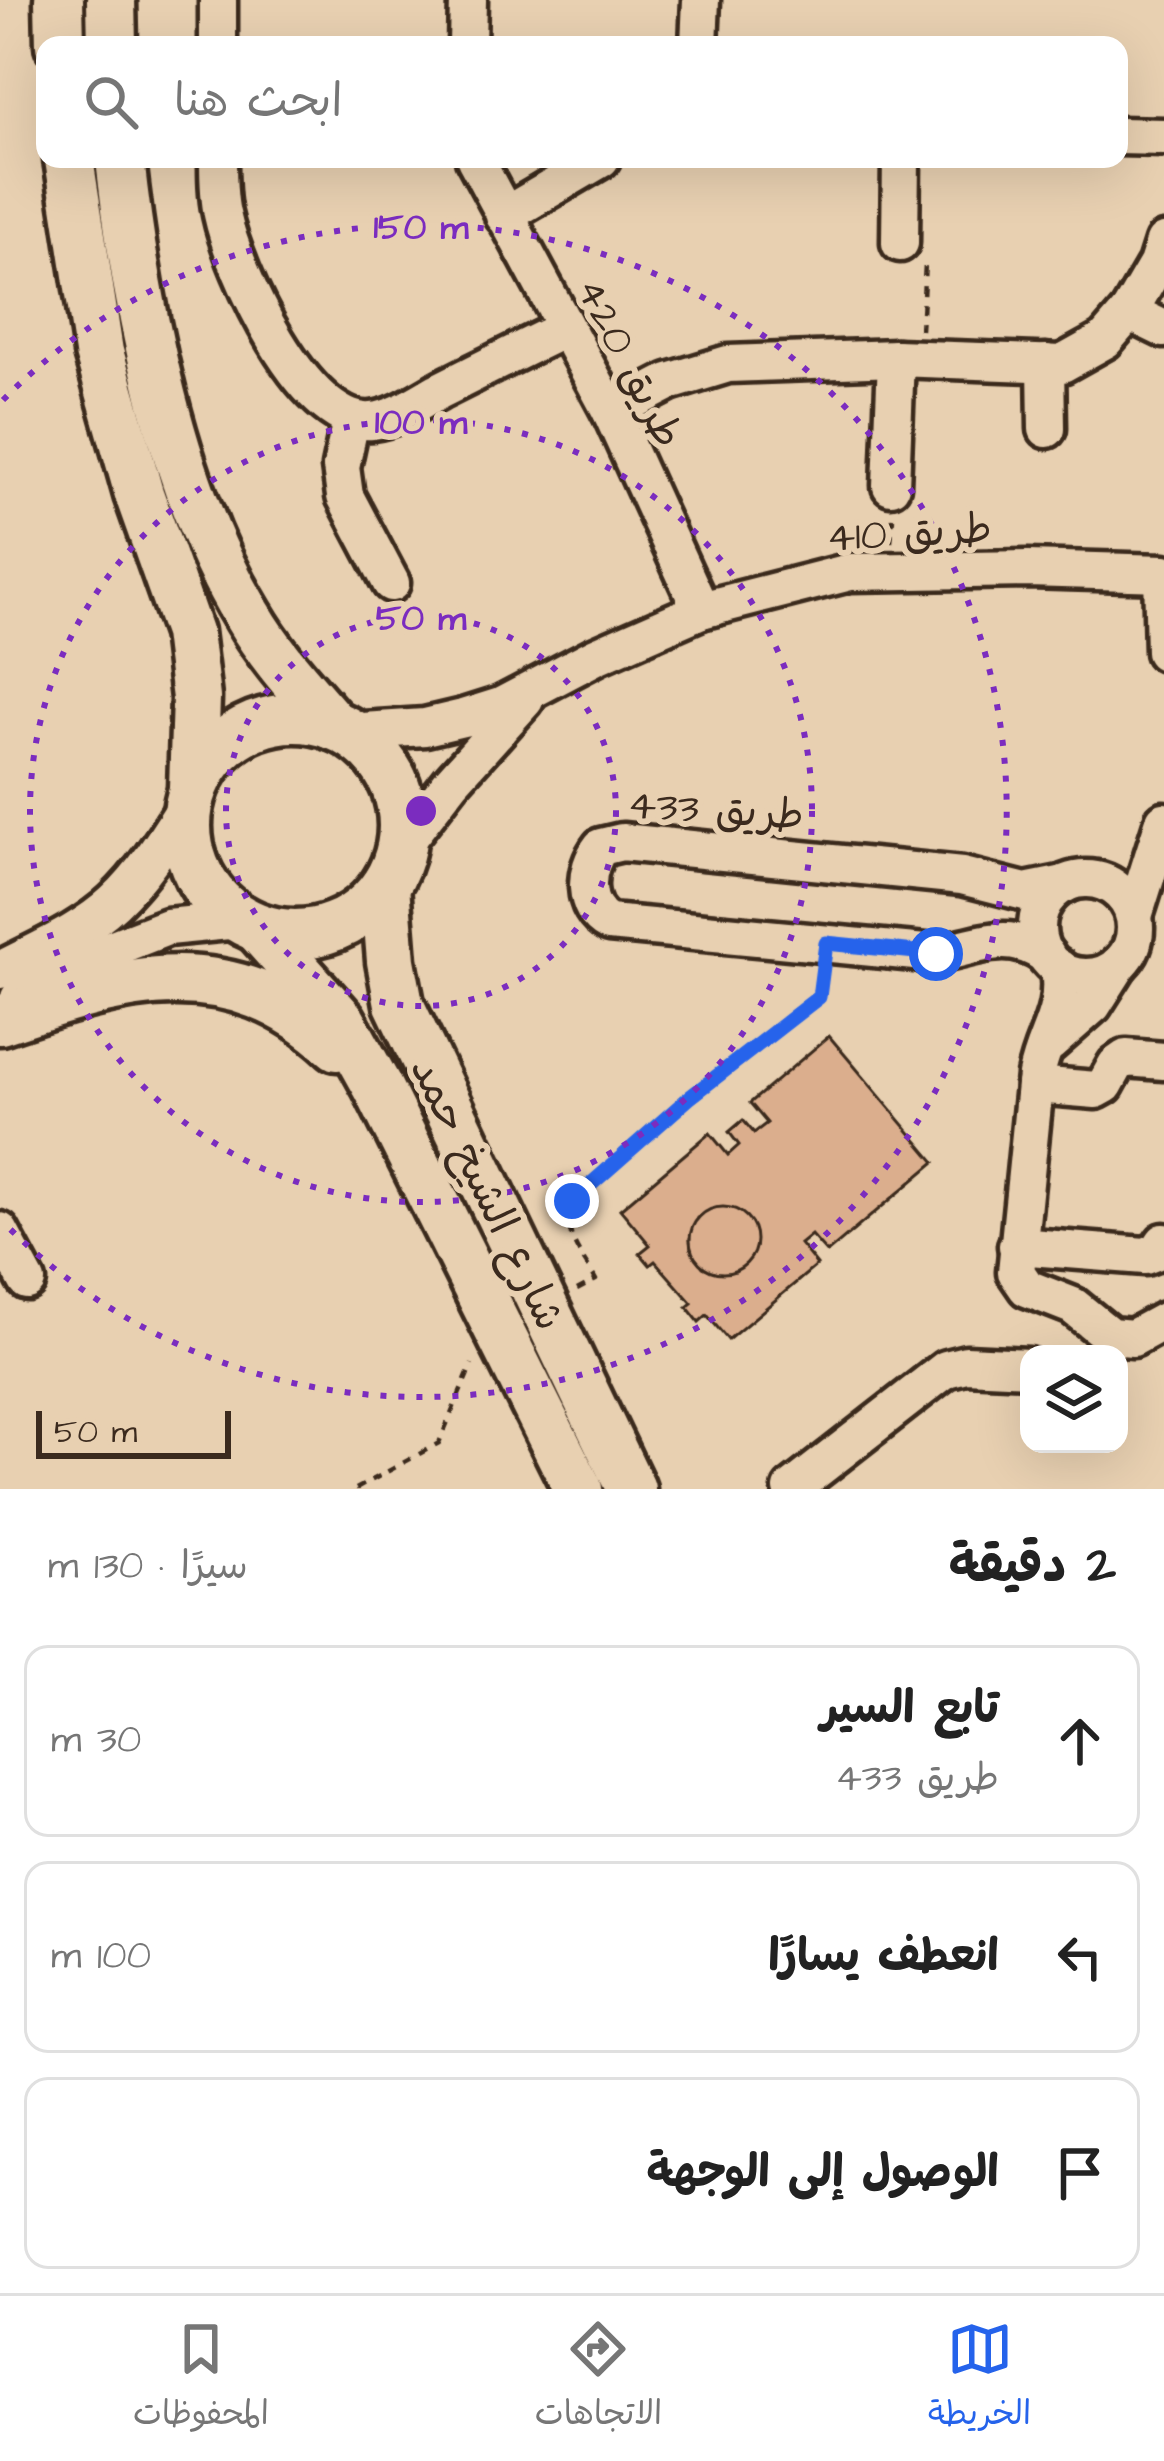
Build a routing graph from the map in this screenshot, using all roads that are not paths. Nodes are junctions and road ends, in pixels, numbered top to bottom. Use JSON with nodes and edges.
{"nodes":[{"id":1,"x":59,"y":0,"type":"edge"},
{"id":2,"x":111,"y":0,"type":"edge"},
{"id":3,"x":218,"y":0,"type":"edge"},
{"id":4,"x":468,"y":0,"type":"edge"},
{"id":5,"x":700,"y":0,"type":"edge"},
{"id":6,"x":60,"y":36,"type":"edge"},
{"id":7,"x":112,"y":36,"type":"edge"},
{"id":8,"x":218,"y":36,"type":"edge"},
{"id":9,"x":467,"y":36,"type":"edge"},
{"id":10,"x":699,"y":36,"type":"edge"},
{"id":11,"x":1128,"y":136,"type":"edge"},
{"id":12,"x":1164,"y":137,"type":"edge"},
{"id":13,"x":70,"y":168,"type":"edge"},
{"id":14,"x":121,"y":168,"type":"edge"},
{"id":15,"x":219,"y":168,"type":"edge"},
{"id":16,"x":480,"y":168,"type":"edge"},
{"id":17,"x":586,"y":168,"type":"edge"},
{"id":18,"x":902,"y":168,"type":"edge"},
{"id":19,"x":504,"y":216,"type":"junction"},
{"id":20,"x":913,"y":246,"type":"road end"},
{"id":21,"x":1162,"y":257,"type":"edge"},
{"id":22,"x":1129,"y":312,"type":"junction"},
{"id":23,"x":564,"y":328,"type":"junction"},
{"id":24,"x":1164,"y":328,"type":"edge"},
{"id":25,"x":908,"y":359,"type":"junction"},
{"id":26,"x":1046,"y":363,"type":"junction"},
{"id":27,"x":611,"y":412,"type":"junction"},
{"id":28,"x":351,"y":420,"type":"junction"},
{"id":29,"x":1047,"y":429,"type":"dead end"},
{"id":30,"x":891,"y":486,"type":"road end"},
{"id":31,"x":1163,"y":573,"type":"edge"},
{"id":32,"x":391,"y":583,"type":"dead end"},
{"id":33,"x":701,"y":610,"type":"junction"},
{"id":34,"x":1164,"y":652,"type":"edge"},
{"id":35,"x":536,"y":689,"type":"junction"},
{"id":36,"x":340,"y":728,"type":"junction"},
{"id":37,"x":191,"y":796,"type":"junction"},
{"id":38,"x":1158,"y":838,"type":"edge"},
{"id":39,"x":393,"y":866,"type":"junction"},
{"id":40,"x":1104,"y":883,"type":"junction"},
{"id":41,"x":1065,"y":884,"type":"junction"},
{"id":42,"x":1134,"y":916,"type":"junction"},
{"id":43,"x":249,"y":925,"type":"junction"},
{"id":44,"x":1052,"y":962,"type":"junction"},
{"id":45,"x":1119,"y":964,"type":"junction"},
{"id":46,"x":0,"y":970,"type":"edge"},
{"id":47,"x":0,"y":1008,"type":"edge"},
{"id":48,"x":0,"y":1020,"type":"edge"},
{"id":49,"x":1042,"y":1048,"type":"junction"},
{"id":50,"x":1164,"y":1061,"type":"edge"},
{"id":51,"x":1034,"y":1085,"type":"junction"},
{"id":52,"x":377,"y":1086,"type":"junction"},
{"id":53,"x":0,"y":1231,"type":"edge"},
{"id":54,"x":1164,"y":1242,"type":"edge"},
{"id":55,"x":1017,"y":1246,"type":"junction"},
{"id":56,"x":27,"y":1281,"type":"dead end"},
{"id":57,"x":1164,"y":1321,"type":"edge"},
{"id":58,"x":1108,"y":1345,"type":"edge"},
{"id":59,"x":1112,"y":1345,"type":"edge"},
{"id":60,"x":1020,"y":1367,"type":"edge"},
{"id":61,"x":578,"y":1489,"type":"edge"},
{"id":62,"x":632,"y":1489,"type":"edge"},
{"id":63,"x":792,"y":1489,"type":"edge"}],
"edges":[{"from":1,"to":6,"type":"main road"},
{"from":2,"to":7,"type":"main road"},
{"from":3,"to":8,"type":"street"},
{"from":4,"to":9,"type":"street"},
{"from":5,"to":10,"type":"street"},
{"from":11,"to":12,"type":"street"},
{"from":13,"to":37,"type":"main road"},
{"from":14,"to":36,"type":"main road"},
{"from":15,"to":28,"type":"street"},
{"from":16,"to":19,"type":"street","name":"طريق 420"},
{"from":17,"to":19,"type":"street"},
{"from":18,"to":20,"type":"street"},
{"from":19,"to":23,"type":"street","name":"طريق 420"},
{"from":21,"to":22,"type":"street"},
{"from":22,"to":24,"type":"street"},
{"from":22,"to":26,"type":"street"},
{"from":23,"to":27,"type":"street","name":"طريق 420"},
{"from":23,"to":28,"type":"street"},
{"from":25,"to":26,"type":"street"},
{"from":25,"to":27,"type":"street"},
{"from":25,"to":30,"type":"street"},
{"from":26,"to":29,"type":"street"},
{"from":27,"to":33,"type":"street","name":"طريق 420"},
{"from":28,"to":32,"type":"street"},
{"from":31,"to":33,"type":"street","name":"طريق 410"},
{"from":31,"to":34,"type":"street"},
{"from":33,"to":35,"type":"street","name":"طريق 410"},
{"from":35,"to":36,"type":"street","name":"طريق 410"},
{"from":35,"to":39,"type":"street","name":"طريق 410"},
{"from":36,"to":37,"type":"main road"},
{"from":36,"to":39,"type":"main road"},
{"from":37,"to":43,"type":"main road"},
{"from":37,"to":46,"type":"street"},
{"from":38,"to":40,"type":"street"},
{"from":38,"to":42,"type":"street"},
{"from":39,"to":43,"type":"main road"},
{"from":39,"to":62,"type":"main road","name":"شارع الشيخ حمد"},
{"from":40,"to":41,"type":"street"},
{"from":40,"to":42,"type":"street"},
{"from":41,"to":44,"type":"street"},
{"from":41,"to":44,"type":"street","name":"طريق 433"},
{"from":42,"to":45,"type":"street"},
{"from":43,"to":47,"type":"street"},
{"from":43,"to":52,"type":"main road","name":"شارع الشيخ حمد"},
{"from":44,"to":45,"type":"street"},
{"from":44,"to":49,"type":"street"},
{"from":45,"to":49,"type":"street"},
{"from":48,"to":52,"type":"main road"},
{"from":49,"to":51,"type":"street"},
{"from":50,"to":51,"type":"street"},
{"from":51,"to":55,"type":"street"},
{"from":52,"to":61,"type":"main road","name":"شارع الشيخ حمد"},
{"from":53,"to":56,"type":"street"},
{"from":54,"to":55,"type":"street"},
{"from":55,"to":58,"type":"street"},
{"from":57,"to":59,"type":"street"},
{"from":60,"to":63,"type":"street"}]}
